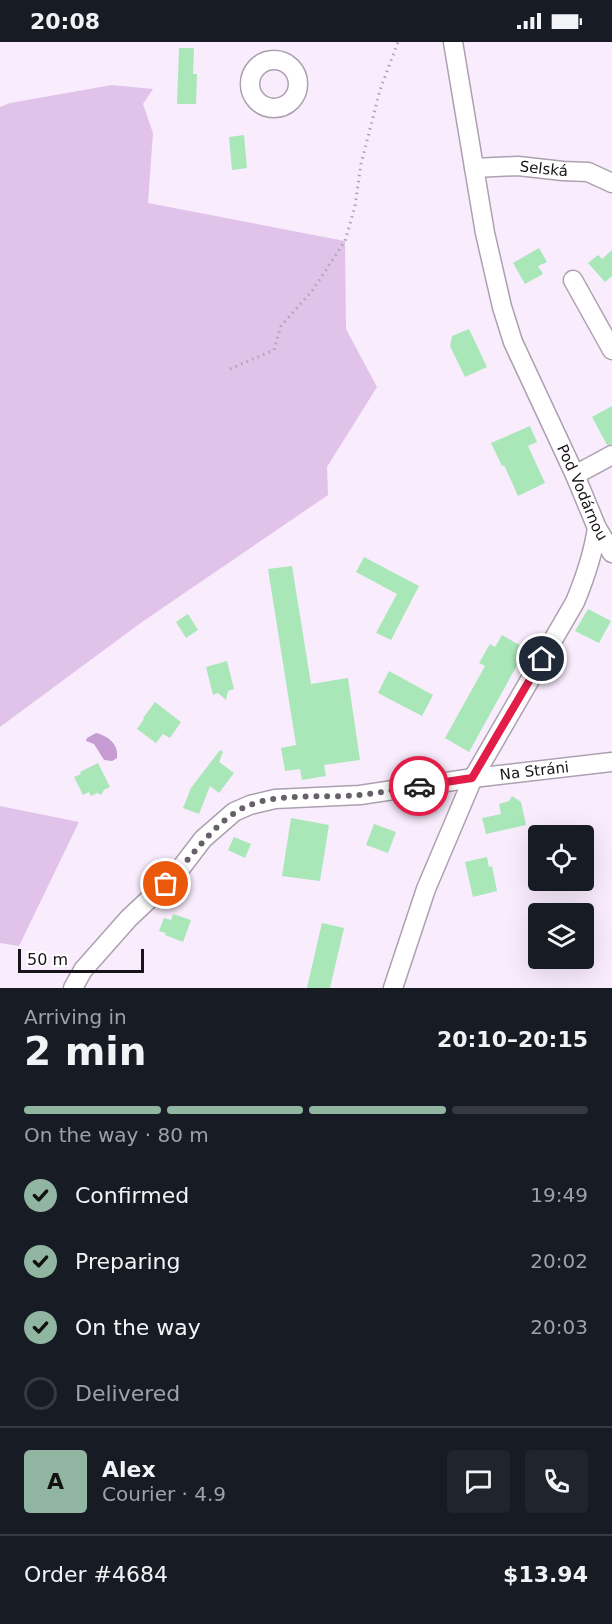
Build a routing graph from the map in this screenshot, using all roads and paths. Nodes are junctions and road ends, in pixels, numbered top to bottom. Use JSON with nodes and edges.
{"nodes":[{"id":1,"x":398,"y":42,"type":"edge"},
{"id":2,"x":453,"y":42,"type":"edge"},
{"id":3,"x":474,"y":168,"type":"junction"},
{"id":4,"x":612,"y":183,"type":"edge"},
{"id":5,"x":573,"y":280,"type":"dead end"},
{"id":6,"x":612,"y":351,"type":"edge"},
{"id":7,"x":230,"y":369,"type":"dead end"},
{"id":8,"x":612,"y":455,"type":"edge"},
{"id":9,"x":575,"y":475,"type":"junction"},
{"id":10,"x":597,"y":528,"type":"junction"},
{"id":11,"x":612,"y":553,"type":"edge"},
{"id":12,"x":612,"y":762,"type":"edge"},
{"id":13,"x":472,"y":778,"type":"junction"},
{"id":14,"x":73,"y":988,"type":"edge"},
{"id":15,"x":393,"y":988,"type":"edge"}],
"edges":[{"from":1,"to":7,"type":"path"},
{"from":2,"to":3,"type":"street","name":"Pod Vodárnou"},
{"from":3,"to":4,"type":"street","name":"Selská"},
{"from":3,"to":9,"type":"street","name":"Pod Vodárnou"},
{"from":5,"to":6,"type":"street"},
{"from":8,"to":9,"type":"street"},
{"from":9,"to":10,"type":"street","name":"Pod Vodárnou"},
{"from":10,"to":11,"type":"street"},
{"from":10,"to":13,"type":"street","name":"Pod Vodárnou"},
{"from":12,"to":13,"type":"street","name":"Na Stráni"},
{"from":13,"to":14,"type":"street","name":"Na Stráni"},
{"from":13,"to":15,"type":"street","name":"Pod Vodárnou"}]}
